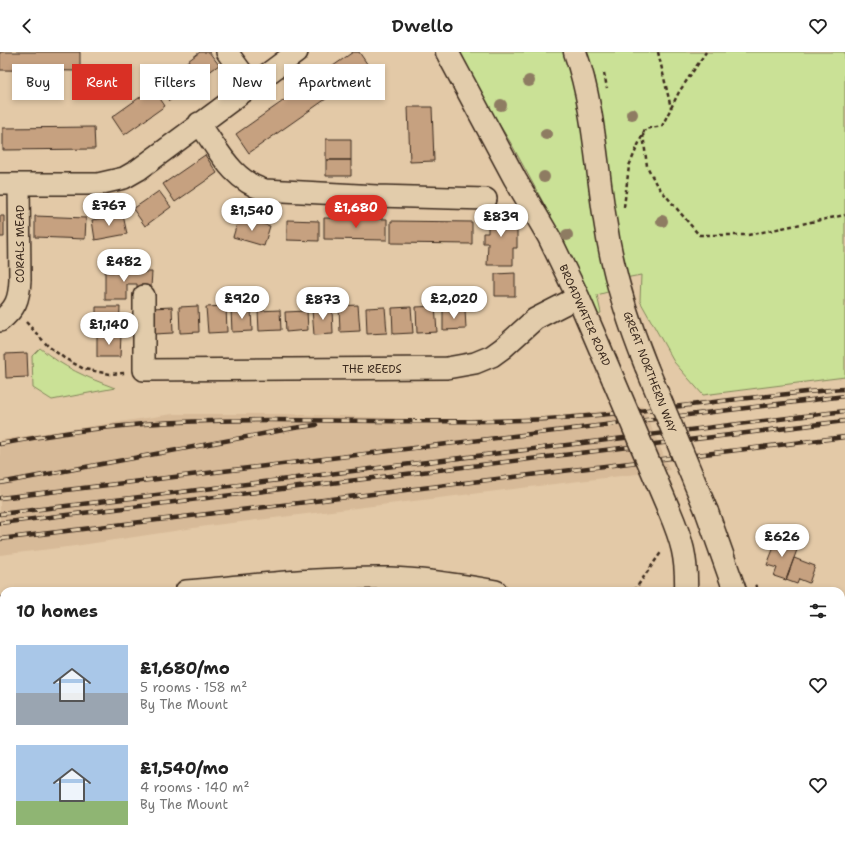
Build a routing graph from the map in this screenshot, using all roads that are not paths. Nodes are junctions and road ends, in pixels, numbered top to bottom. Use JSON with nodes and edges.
{"nodes":[{"id":1,"x":227,"y":52,"type":"edge"},
{"id":2,"x":297,"y":52,"type":"edge"},
{"id":3,"x":447,"y":52,"type":"edge"},
{"id":4,"x":575,"y":52,"type":"edge"},
{"id":5,"x":236,"y":64,"type":"edge"},
{"id":6,"x":276,"y":67,"type":"edge"},
{"id":7,"x":230,"y":100,"type":"edge"},
{"id":8,"x":199,"y":123,"type":"junction"},
{"id":9,"x":10,"y":184,"type":"edge"},
{"id":10,"x":486,"y":199,"type":"dead end"},
{"id":11,"x":144,"y":296,"type":"dead end"},
{"id":12,"x":578,"y":297,"type":"junction"},
{"id":13,"x":7,"y":314,"type":"edge"},
{"id":14,"x":231,"y":587,"type":"edge"},
{"id":15,"x":475,"y":587,"type":"edge"},
{"id":16,"x":686,"y":587,"type":"edge"},
{"id":17,"x":734,"y":587,"type":"edge"}],
"edges":[{"from":1,"to":5,"type":"street"},
{"from":2,"to":6,"type":"street"},
{"from":3,"to":12,"type":"main road","name":"BROADWATER ROAD"},
{"from":4,"to":17,"type":"main road","name":"GREAT NORTHERN WAY","bridge":true},
{"from":7,"to":8,"type":"street"},
{"from":8,"to":9,"type":"street"},
{"from":8,"to":10,"type":"street"},
{"from":9,"to":13,"type":"street","name":"CORALS MEAD"},
{"from":11,"to":12,"type":"street","name":"THE REEDS"},
{"from":12,"to":16,"type":"main road","name":"BROADWATER ROAD","bridge":true},
{"from":14,"to":15,"type":"street"}]}
